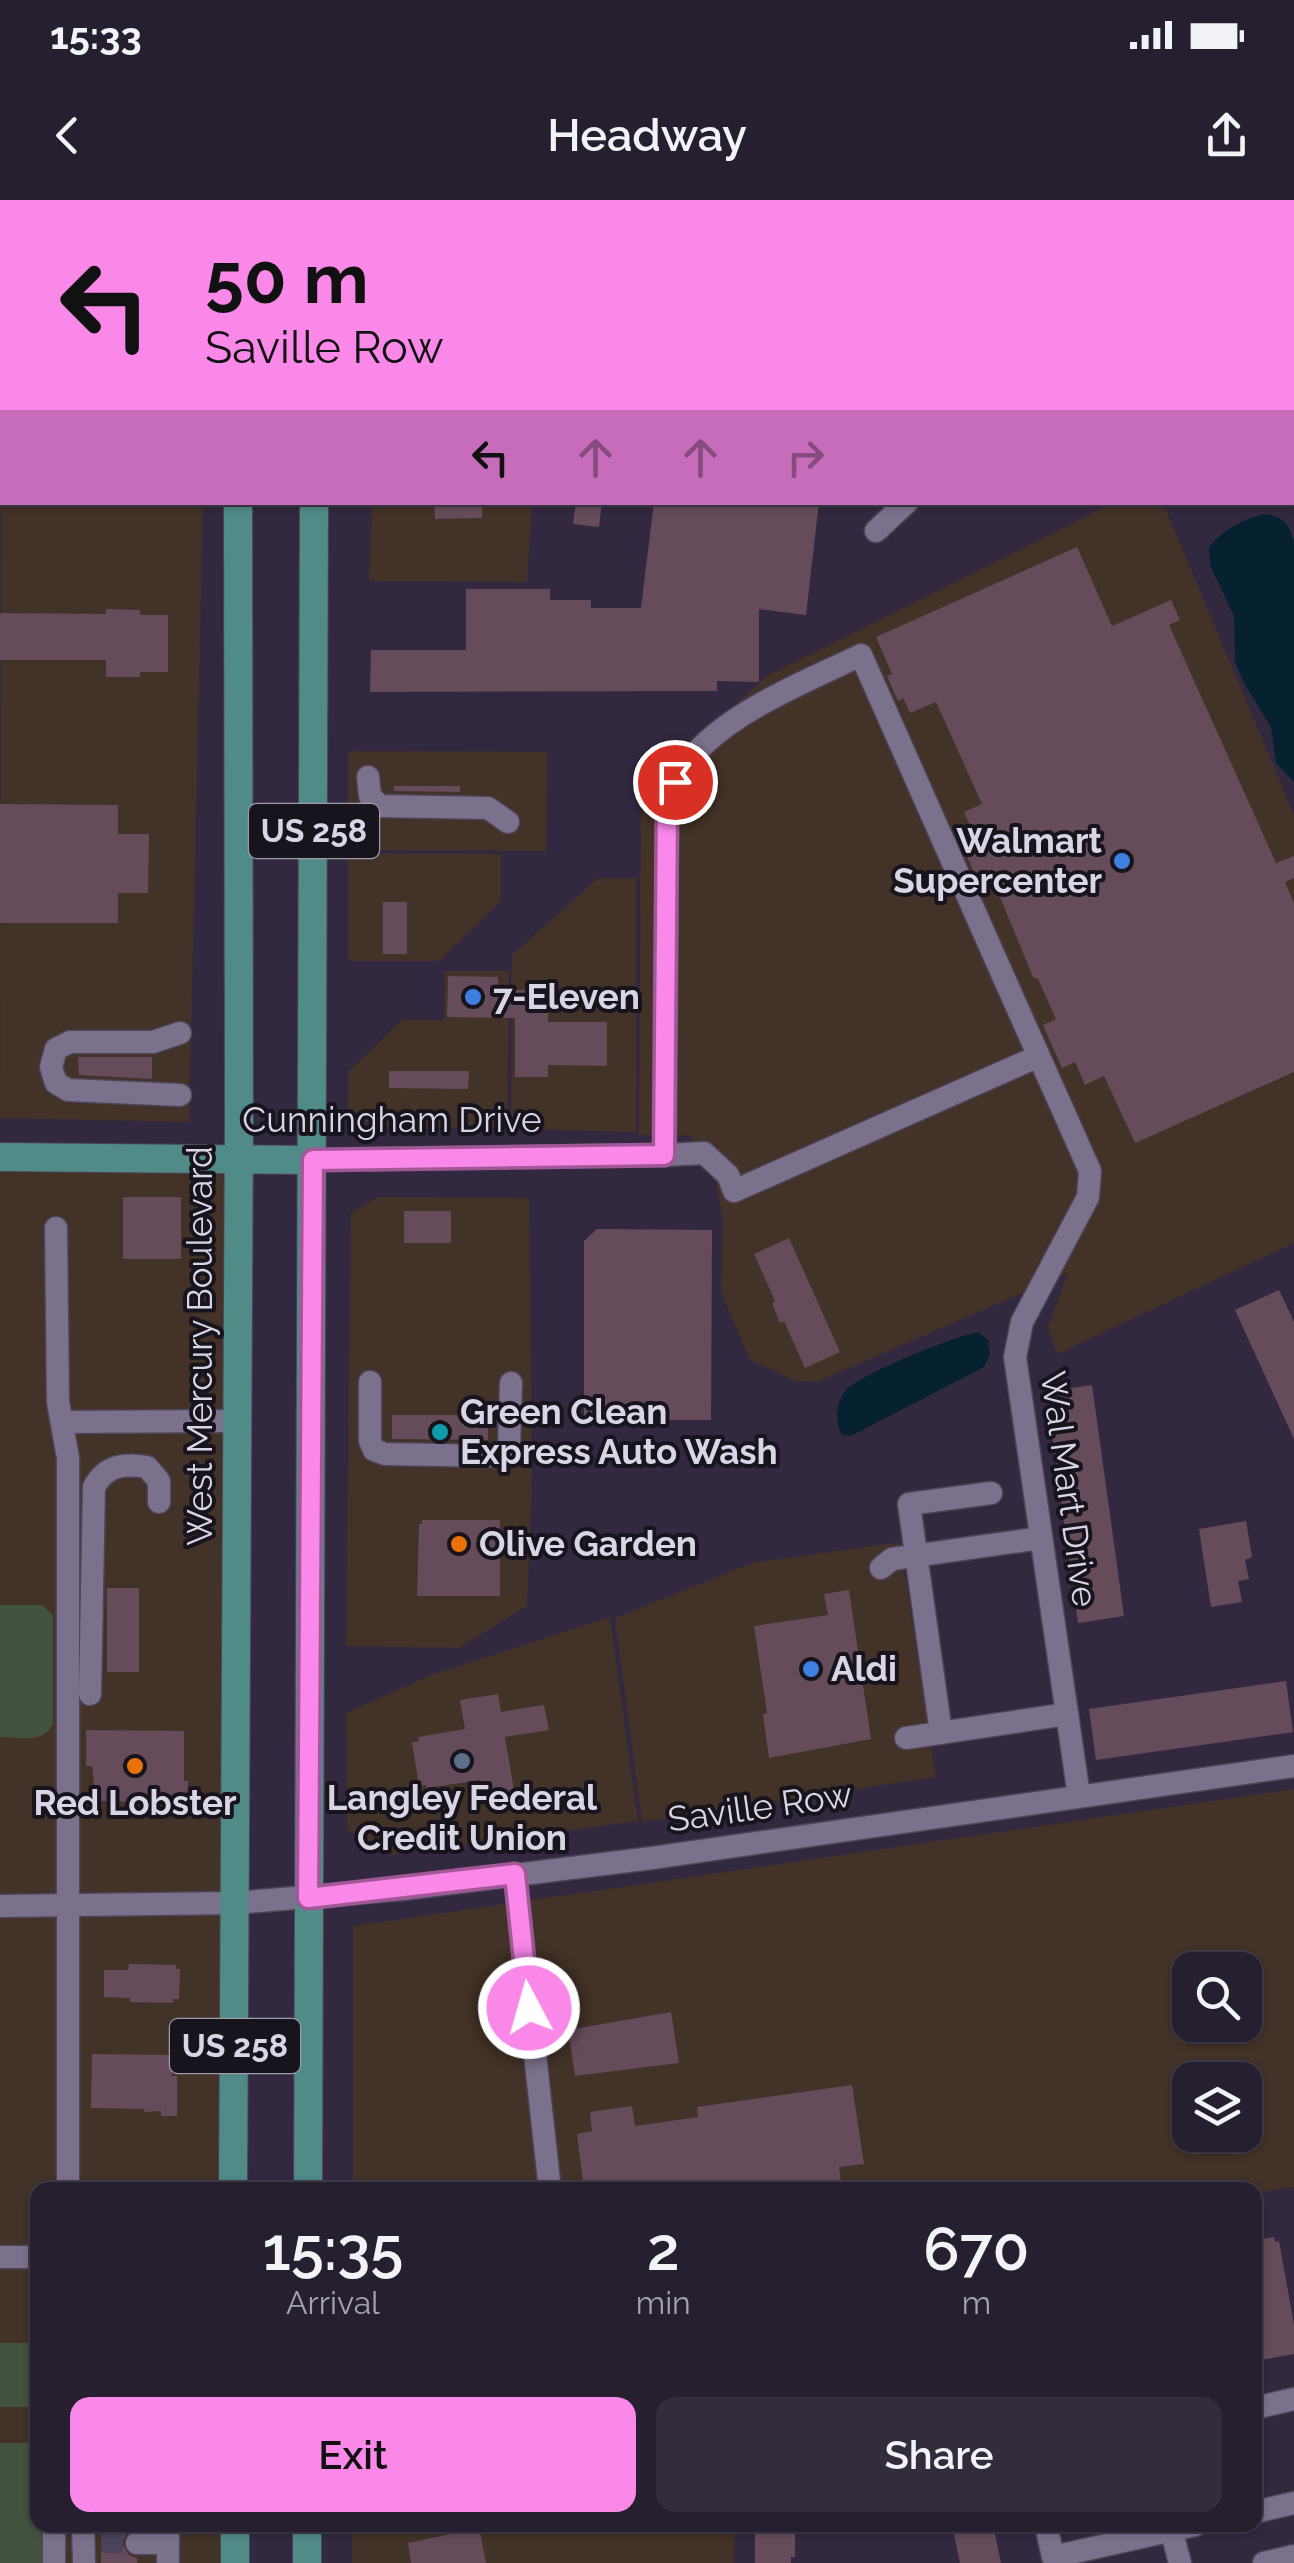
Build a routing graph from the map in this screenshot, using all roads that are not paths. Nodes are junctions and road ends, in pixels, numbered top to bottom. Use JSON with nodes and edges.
{"nodes":[{"id":1,"x":238,"y":505,"type":"edge"},
{"id":2,"x":314,"y":505,"type":"edge"},
{"id":3,"x":904,"y":505,"type":"edge"},
{"id":4,"x":876,"y":532,"type":"dead end"},
{"id":5,"x":368,"y":777,"type":"dead end"},
{"id":6,"x":508,"y":822,"type":"dead end"},
{"id":7,"x":180,"y":1034,"type":"dead end"},
{"id":8,"x":1039,"y":1056,"type":"junction"},
{"id":9,"x":180,"y":1094,"type":"dead end"},
{"id":10,"x":664,"y":1155,"type":"junction"},
{"id":11,"x":0,"y":1157,"type":"edge"},
{"id":12,"x":239,"y":1158,"type":"junction"},
{"id":13,"x":313,"y":1160,"type":"junction"},
{"id":14,"x":56,"y":1228,"type":"dead end"},
{"id":15,"x":370,"y":1382,"type":"dead end"},
{"id":16,"x":511,"y":1383,"type":"dead end"},
{"id":17,"x":236,"y":1421,"type":"junction"},
{"id":18,"x":62,"y":1422,"type":"junction"},
{"id":19,"x":991,"y":1493,"type":"dead end"},
{"id":20,"x":159,"y":1502,"type":"dead end"},
{"id":21,"x":1041,"y":1538,"type":"junction"},
{"id":22,"x":916,"y":1556,"type":"junction"},
{"id":23,"x":881,"y":1568,"type":"dead end"},
{"id":24,"x":90,"y":1694,"type":"dead end"},
{"id":25,"x":1067,"y":1714,"type":"junction"},
{"id":26,"x":941,"y":1733,"type":"junction"},
{"id":27,"x":906,"y":1738,"type":"dead end"},
{"id":28,"x":1294,"y":1766,"type":"edge"},
{"id":29,"x":1079,"y":1796,"type":"junction"},
{"id":30,"x":515,"y":1874,"type":"junction"},
{"id":31,"x":308,"y":1898,"type":"junction"},
{"id":32,"x":234,"y":1903,"type":"junction"},
{"id":33,"x":0,"y":1906,"type":"edge"},
{"id":34,"x":70,"y":1906,"type":"junction"},
{"id":35,"x":68,"y":2182,"type":"edge"},
{"id":36,"x":232,"y":2182,"type":"edge"},
{"id":37,"x":308,"y":2182,"type":"edge"},
{"id":38,"x":549,"y":2182,"type":"edge"},
{"id":39,"x":0,"y":2257,"type":"edge"},
{"id":40,"x":30,"y":2258,"type":"edge"},
{"id":41,"x":1294,"y":2399,"type":"edge"},
{"id":42,"x":1262,"y":2406,"type":"edge"},
{"id":43,"x":1294,"y":2503,"type":"edge"},
{"id":44,"x":1262,"y":2510,"type":"edge"},
{"id":45,"x":54,"y":2532,"type":"edge"},
{"id":46,"x":235,"y":2532,"type":"edge"},
{"id":47,"x":307,"y":2532,"type":"edge"},
{"id":48,"x":1048,"y":2532,"type":"edge"},
{"id":49,"x":1158,"y":2532,"type":"edge"},
{"id":50,"x":1179,"y":2532,"type":"edge"},
{"id":51,"x":137,"y":2543,"type":"tunnel mouth"},
{"id":52,"x":165,"y":2544,"type":"edge"},
{"id":53,"x":1294,"y":2556,"type":"edge"},
{"id":54,"x":54,"y":2563,"type":"edge"},
{"id":55,"x":235,"y":2563,"type":"edge"},
{"id":56,"x":308,"y":2563,"type":"edge"},
{"id":57,"x":1180,"y":2563,"type":"edge"},
{"id":58,"x":1264,"y":2563,"type":"edge"}],
"edges":[{"from":1,"to":12,"type":"main road","name":"West Mercury Boulevard","number":"US 258"},
{"from":2,"to":13,"type":"main road","number":"US 258"},
{"from":3,"to":4,"type":"street"},
{"from":5,"to":6,"type":"street"},
{"from":7,"to":9,"type":"street"},
{"from":8,"to":10,"type":"street","name":"Cunningham Drive"},
{"from":8,"to":10,"type":"street","name":"Wal Mart Drive"},
{"from":8,"to":21,"type":"street","name":"Wal Mart Drive"},
{"from":10,"to":13,"type":"street","name":"Cunningham Drive"},
{"from":11,"to":12,"type":"main road","name":"Cunningham Drive"},
{"from":12,"to":13,"type":"main road","name":"Cunningham Drive"},
{"from":12,"to":17,"type":"main road","name":"West Mercury Boulevard","number":"US 258"},
{"from":13,"to":31,"type":"main road","number":"US 258"},
{"from":14,"to":18,"type":"street"},
{"from":15,"to":16,"type":"street"},
{"from":17,"to":18,"type":"street"},
{"from":17,"to":32,"type":"main road","name":"West Mercury Boulevard","number":"US 258"},
{"from":18,"to":34,"type":"street"},
{"from":19,"to":22,"type":"street"},
{"from":20,"to":24,"type":"street"},
{"from":21,"to":22,"type":"street"},
{"from":21,"to":25,"type":"street","name":"Wal Mart Drive"},
{"from":22,"to":23,"type":"street"},
{"from":22,"to":26,"type":"street"},
{"from":25,"to":26,"type":"street"},
{"from":25,"to":29,"type":"street","name":"Wal Mart Drive"},
{"from":26,"to":27,"type":"street"},
{"from":28,"to":29,"type":"street","name":"Saville Row"},
{"from":29,"to":30,"type":"street","name":"Saville Row"},
{"from":30,"to":31,"type":"street","name":"Saville Row"},
{"from":30,"to":38,"type":"street"},
{"from":31,"to":32,"type":"street","name":"Saville Row"},
{"from":31,"to":37,"type":"main road","number":"US 258"},
{"from":32,"to":34,"type":"street","name":"Saville Row"},
{"from":32,"to":36,"type":"main road","name":"West Mercury Boulevard","number":"US 258"},
{"from":33,"to":34,"type":"street","name":"Saville Row"},
{"from":34,"to":35,"type":"street"},
{"from":39,"to":40,"type":"street"},
{"from":41,"to":42,"type":"street"},
{"from":43,"to":44,"type":"street"},
{"from":45,"to":54,"type":"street"},
{"from":46,"to":55,"type":"main road"},
{"from":47,"to":56,"type":"main road"},
{"from":48,"to":49,"type":"street"},
{"from":50,"to":57,"type":"street"},
{"from":51,"to":52,"type":"street"},
{"from":53,"to":58,"type":"street"}]}
